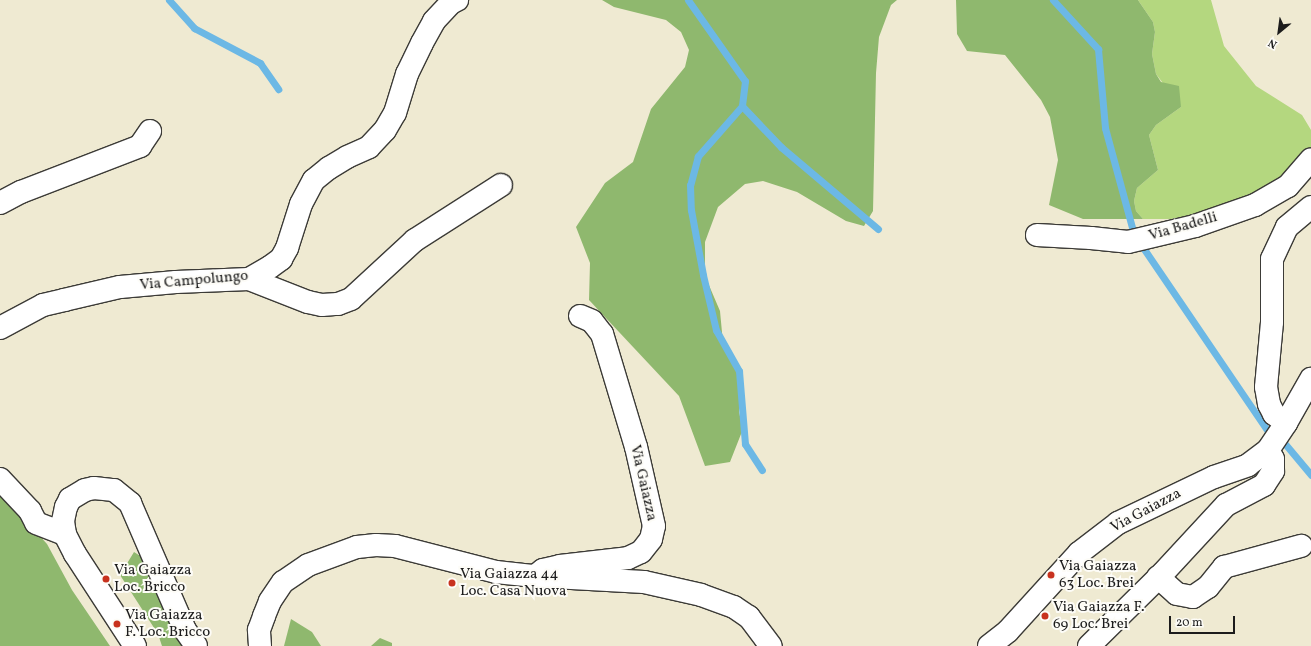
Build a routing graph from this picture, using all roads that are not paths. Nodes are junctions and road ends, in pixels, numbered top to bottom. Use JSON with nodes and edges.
{"nodes":[{"id":1,"x":457,"y":0,"type":"edge"},
{"id":2,"x":150,"y":131,"type":"dead end"},
{"id":3,"x":1311,"y":160,"type":"edge"},
{"id":4,"x":501,"y":185,"type":"dead end"},
{"id":5,"x":0,"y":203,"type":"edge"},
{"id":6,"x":1311,"y":207,"type":"edge"},
{"id":7,"x":1037,"y":235,"type":"dead end"},
{"id":8,"x":249,"y":279,"type":"junction"},
{"id":9,"x":580,"y":316,"type":"dead end"},
{"id":10,"x":2,"y":321,"type":"edge"},
{"id":11,"x":1311,"y":379,"type":"edge"},
{"id":12,"x":1286,"y":423,"type":"junction"},
{"id":13,"x":1268,"y":450,"type":"junction"},
{"id":14,"x":0,"y":479,"type":"edge"},
{"id":15,"x":65,"y":534,"type":"junction"},
{"id":16,"x":1301,"y":546,"type":"dead end"},
{"id":17,"x":535,"y":576,"type":"junction"},
{"id":18,"x":1158,"y":577,"type":"junction"},
{"id":19,"x":135,"y":646,"type":"edge"},
{"id":20,"x":196,"y":646,"type":"edge"},
{"id":21,"x":260,"y":646,"type":"edge"},
{"id":22,"x":771,"y":646,"type":"edge"},
{"id":23,"x":989,"y":646,"type":"edge"},
{"id":24,"x":1089,"y":646,"type":"edge"}],
"edges":[{"from":1,"to":8,"type":"street","name":"Via Campolungo"},
{"from":2,"to":5,"type":"street"},
{"from":3,"to":7,"type":"street","name":"Via Badelli"},
{"from":4,"to":8,"type":"street"},
{"from":6,"to":12,"type":"street"},
{"from":8,"to":10,"type":"street","name":"Via Campolungo"},
{"from":9,"to":17,"type":"street","name":"Via Gaiazza"},
{"from":11,"to":12,"type":"street","name":"Via Gaiazza"},
{"from":12,"to":13,"type":"street","name":"Via Gaiazza"},
{"from":13,"to":18,"type":"street"},
{"from":13,"to":23,"type":"street","name":"Via Gaiazza"},
{"from":14,"to":15,"type":"street"},
{"from":15,"to":19,"type":"street"},
{"from":15,"to":20,"type":"street"},
{"from":16,"to":18,"type":"street"},
{"from":17,"to":21,"type":"street"},
{"from":17,"to":22,"type":"street"},
{"from":18,"to":24,"type":"street"}]}
